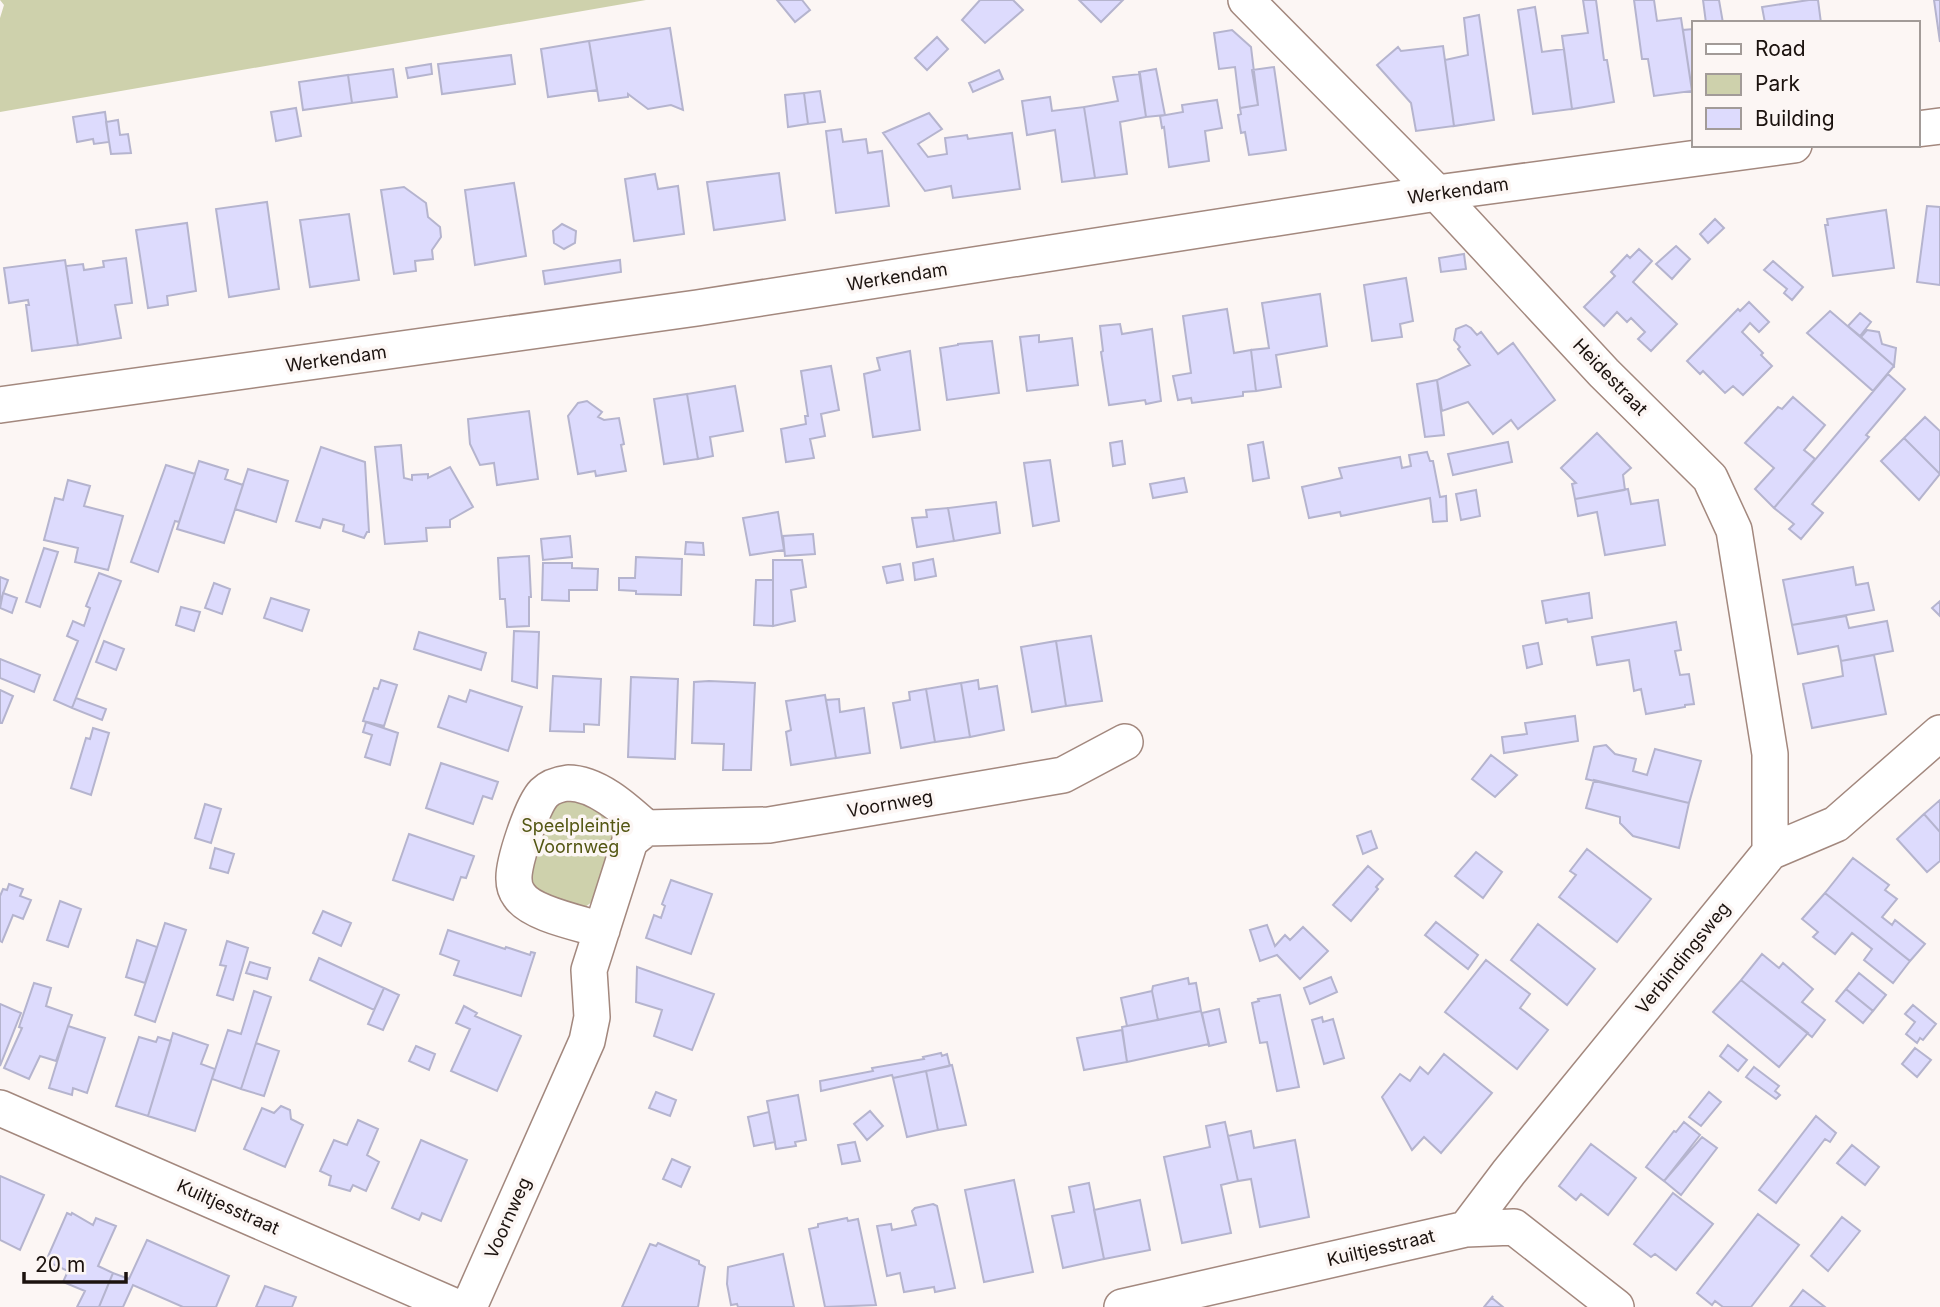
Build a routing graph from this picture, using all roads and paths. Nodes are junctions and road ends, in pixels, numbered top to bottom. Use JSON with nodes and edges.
{"nodes":[{"id":1,"x":1246,"y":0,"type":"edge"},
{"id":2,"x":1940,"y":126,"type":"edge"},
{"id":3,"x":1919,"y":129,"type":"edge"},
{"id":4,"x":1779,"y":147,"type":"edge"},
{"id":5,"x":1437,"y":193,"type":"junction"},
{"id":6,"x":0,"y":405,"type":"edge"},
{"id":7,"x":1940,"y":733,"type":"edge"},
{"id":8,"x":1125,"y":742,"type":"dead end"},
{"id":9,"x":646,"y":828,"type":"junction"},
{"id":10,"x":1769,"y":852,"type":"junction"},
{"id":11,"x":602,"y":930,"type":"junction"},
{"id":12,"x":0,"y":1108,"type":"edge"},
{"id":13,"x":1466,"y":1229,"type":"junction"},
{"id":14,"x":456,"y":1307,"type":"edge"},
{"id":15,"x":469,"y":1307,"type":"edge"},
{"id":16,"x":1122,"y":1307,"type":"edge"},
{"id":17,"x":1616,"y":1307,"type":"edge"}],
"edges":[{"from":1,"to":5,"type":"street","name":"Heidestraat"},
{"from":2,"to":3,"type":"street"},
{"from":4,"to":5,"type":"street","name":"Werkendam"},
{"from":5,"to":6,"type":"street","name":"Werkendam"},
{"from":5,"to":10,"type":"street","name":"Heidestraat"},
{"from":7,"to":10,"type":"street","name":"Verbindingsweg"},
{"from":8,"to":9,"type":"street","name":"Voornweg"},
{"from":9,"to":11,"type":"street","name":"Voornweg"},
{"from":9,"to":11,"type":"street"},
{"from":10,"to":13,"type":"street","name":"Verbindingsweg"},
{"from":11,"to":15,"type":"street","name":"Voornweg"},
{"from":12,"to":14,"type":"street","name":"Kuiltjesstraat"},
{"from":13,"to":16,"type":"street","name":"Kuiltjesstraat"},
{"from":13,"to":17,"type":"street","name":"Kuiltjesstraat"}]}
